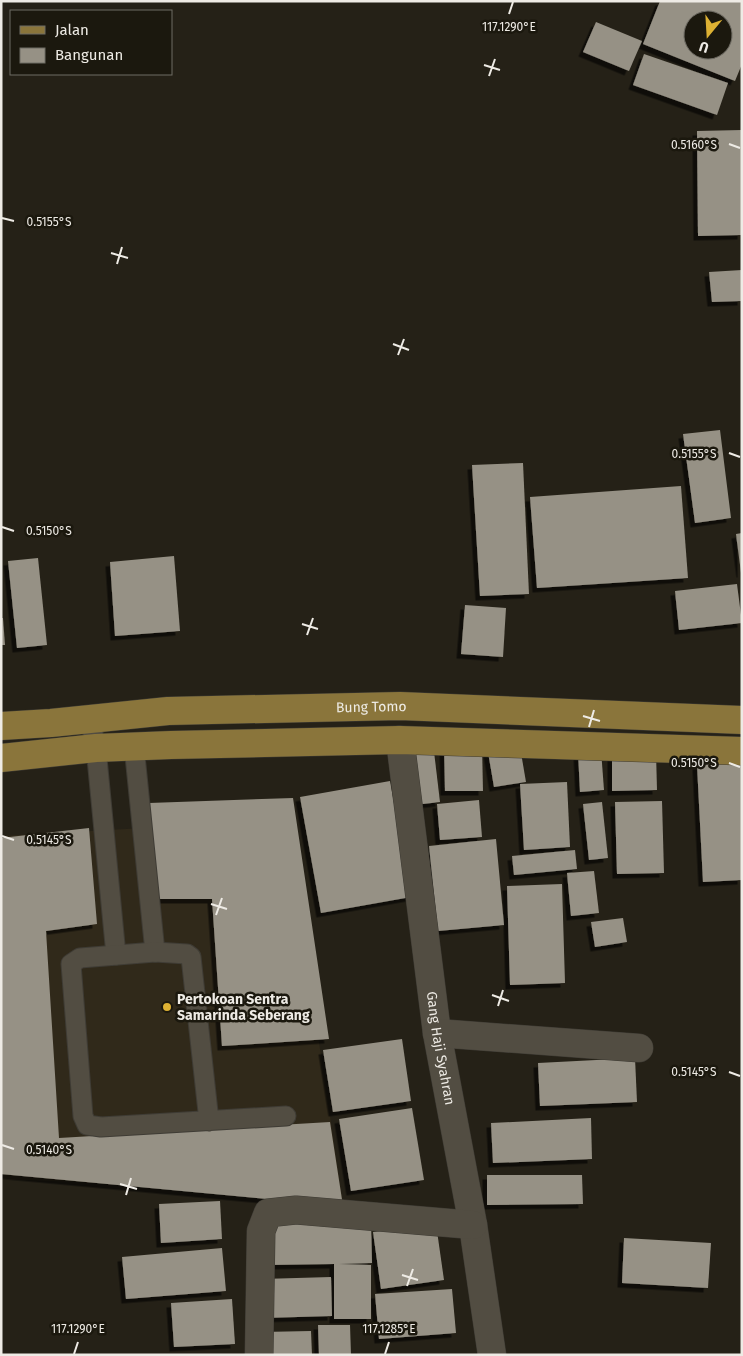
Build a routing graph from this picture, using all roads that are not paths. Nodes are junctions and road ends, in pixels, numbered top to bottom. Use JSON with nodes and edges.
{"nodes":[{"id":1,"x":168,"y":711,"type":"junction"},
{"id":2,"x":90,"y":719,"type":"junction"},
{"id":3,"x":742,"y":720,"type":"edge"},
{"id":4,"x":1,"y":726,"type":"edge"},
{"id":5,"x":400,"y":740,"type":"junction"},
{"id":6,"x":171,"y":745,"type":"junction"},
{"id":7,"x":134,"y":746,"type":"junction"},
{"id":8,"x":96,"y":748,"type":"junction"},
{"id":9,"x":742,"y":751,"type":"edge"},
{"id":10,"x":1,"y":758,"type":"edge"},
{"id":11,"x":155,"y":952,"type":"junction"},
{"id":12,"x":116,"y":955,"type":"junction"},
{"id":13,"x":437,"y":1033,"type":"junction"},
{"id":14,"x":639,"y":1048,"type":"dead end"},
{"id":15,"x":286,"y":1116,"type":"dead end"},
{"id":16,"x":209,"y":1121,"type":"junction"},
{"id":17,"x":473,"y":1225,"type":"junction"},
{"id":18,"x":259,"y":1355,"type":"edge"},
{"id":19,"x":492,"y":1355,"type":"edge"}],
"edges":[{"from":1,"to":2,"type":"main road","name":"Bung Tomo"},
{"from":1,"to":3,"type":"main road","name":"Bung Tomo"},
{"from":1,"to":6,"type":"main road"},
{"from":2,"to":4,"type":"main road","name":"Bung Tomo"},
{"from":2,"to":8,"type":"lane"},
{"from":5,"to":6,"type":"main road"},
{"from":5,"to":9,"type":"main road"},
{"from":5,"to":13,"type":"street","name":"Gang Haji Syahran"},
{"from":6,"to":7,"type":"main road"},
{"from":7,"to":8,"type":"main road"},
{"from":7,"to":11,"type":"lane"},
{"from":8,"to":10,"type":"main road"},
{"from":8,"to":12,"type":"lane"},
{"from":11,"to":12,"type":"lane"},
{"from":11,"to":16,"type":"lane"},
{"from":12,"to":16,"type":"lane"},
{"from":13,"to":14,"type":"street"},
{"from":13,"to":17,"type":"street","name":"Gang Haji Syahran"},
{"from":15,"to":16,"type":"lane"},
{"from":17,"to":18,"type":"street"},
{"from":17,"to":19,"type":"street","name":"Gang Haji Syahran"}]}
